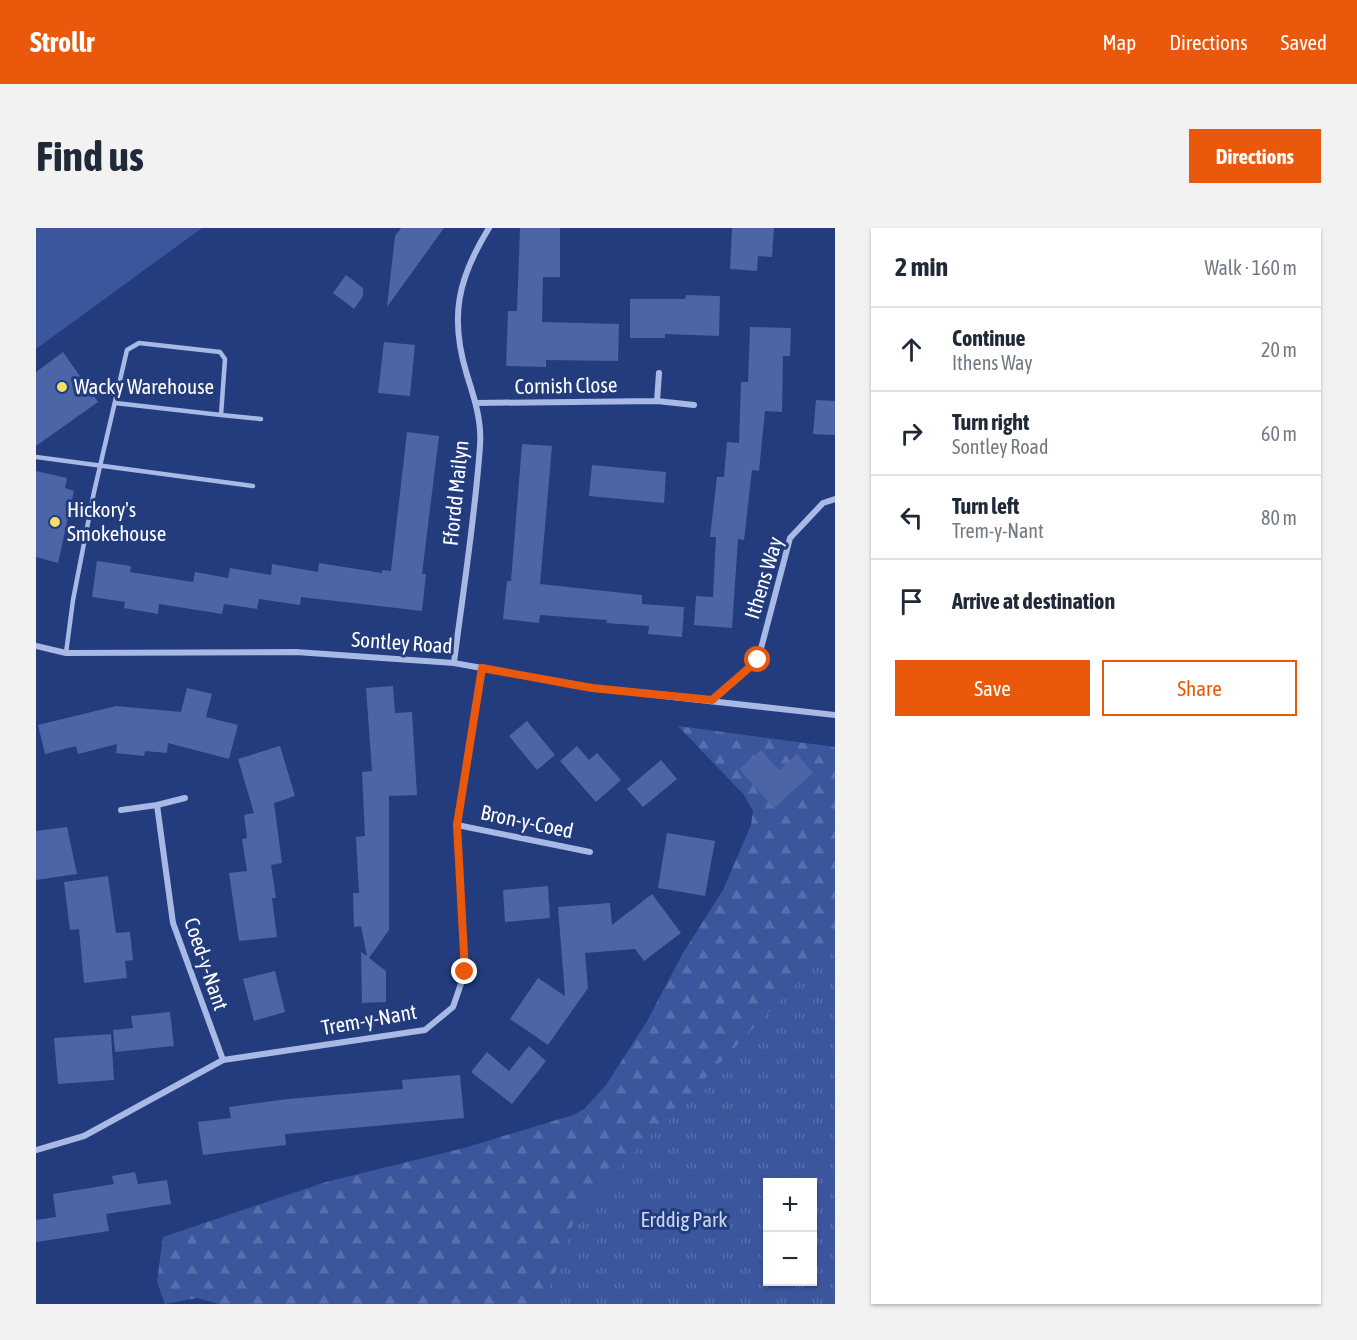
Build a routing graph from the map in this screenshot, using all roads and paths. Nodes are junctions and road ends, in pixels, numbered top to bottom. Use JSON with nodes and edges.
{"nodes":[{"id":1,"x":489,"y":228,"type":"edge"},
{"id":2,"x":659,"y":373,"type":"dead end"},
{"id":3,"x":657,"y":401,"type":"junction"},
{"id":4,"x":115,"y":403,"type":"junction"},
{"id":5,"x":476,"y":403,"type":"junction"},
{"id":6,"x":694,"y":405,"type":"dead end"},
{"id":7,"x":221,"y":415,"type":"junction"},
{"id":8,"x":261,"y":419,"type":"dead end"},
{"id":9,"x":36,"y":457,"type":"edge"},
{"id":10,"x":100,"y":467,"type":"junction"},
{"id":11,"x":253,"y":486,"type":"dead end"},
{"id":12,"x":835,"y":499,"type":"edge"},
{"id":13,"x":36,"y":646,"type":"edge"},
{"id":14,"x":66,"y":653,"type":"junction"},
{"id":15,"x":454,"y":663,"type":"junction"},
{"id":16,"x":482,"y":668,"type":"junction"},
{"id":17,"x":712,"y":700,"type":"junction"},
{"id":18,"x":835,"y":715,"type":"edge"},
{"id":19,"x":184,"y":798,"type":"dead end"},
{"id":20,"x":158,"y":805,"type":"junction"},
{"id":21,"x":120,"y":810,"type":"dead end"},
{"id":22,"x":457,"y":825,"type":"junction"},
{"id":23,"x":590,"y":852,"type":"dead end"},
{"id":24,"x":223,"y":1059,"type":"junction"},
{"id":25,"x":36,"y":1150,"type":"edge"}],
"edges":[{"from":1,"to":5,"type":"street","name":"Ffordd Mailyn"},
{"from":2,"to":3,"type":"street"},
{"from":3,"to":5,"type":"street","name":"Cornish Close"},
{"from":3,"to":6,"type":"street","name":"Cornish Close"},
{"from":4,"to":7,"type":"lane"},
{"from":4,"to":7,"type":"lane"},
{"from":4,"to":10,"type":"lane"},
{"from":5,"to":15,"type":"street","name":"Ffordd Mailyn"},
{"from":7,"to":8,"type":"lane"},
{"from":9,"to":10,"type":"lane"},
{"from":10,"to":11,"type":"lane"},
{"from":10,"to":14,"type":"lane"},
{"from":12,"to":17,"type":"street","name":"Ithens Way"},
{"from":13,"to":14,"type":"street","name":"Sontley Road"},
{"from":14,"to":15,"type":"street","name":"Sontley Road"},
{"from":15,"to":16,"type":"street","name":"Sontley Road"},
{"from":16,"to":17,"type":"street","name":"Sontley Road"},
{"from":16,"to":22,"type":"street","name":"Trem-y-Nant"},
{"from":17,"to":18,"type":"street","name":"Sontley Road"},
{"from":19,"to":20,"type":"street"},
{"from":20,"to":21,"type":"street"},
{"from":20,"to":24,"type":"street","name":"Coed-y-Nant"},
{"from":22,"to":23,"type":"street","name":"Bron-y-Coed"},
{"from":22,"to":24,"type":"street","name":"Trem-y-Nant"},
{"from":24,"to":25,"type":"street","name":"Trem-y-Nant"}]}
